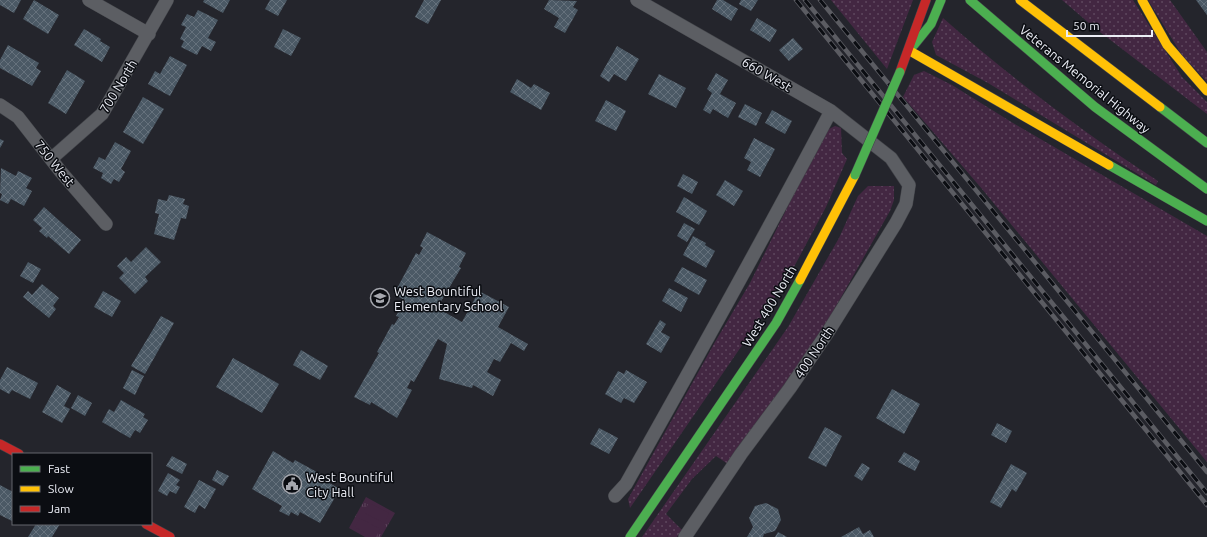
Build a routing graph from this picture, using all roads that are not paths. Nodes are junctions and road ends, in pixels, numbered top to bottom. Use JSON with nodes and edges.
{"nodes":[{"id":1,"x":89,"y":0,"type":"edge"},
{"id":2,"x":167,"y":0,"type":"edge"},
{"id":3,"x":637,"y":0,"type":"edge"},
{"id":4,"x":926,"y":0,"type":"edge"},
{"id":5,"x":941,"y":0,"type":"edge"},
{"id":6,"x":970,"y":0,"type":"edge"},
{"id":7,"x":1020,"y":0,"type":"edge"},
{"id":8,"x":1142,"y":0,"type":"edge"},
{"id":9,"x":149,"y":34,"type":"junction"},
{"id":10,"x":910,"y":51,"type":"junction"},
{"id":11,"x":1207,"y":91,"type":"edge"},
{"id":12,"x":0,"y":105,"type":"edge"},
{"id":13,"x":831,"y":111,"type":"junction"},
{"id":14,"x":1207,"y":143,"type":"edge"},
{"id":15,"x":891,"y":158,"type":"joint"},
{"id":16,"x":51,"y":159,"type":"junction"},
{"id":17,"x":1207,"y":189,"type":"edge"},
{"id":18,"x":1207,"y":221,"type":"edge"},
{"id":19,"x":106,"y":224,"type":"dead end"},
{"id":20,"x":0,"y":444,"type":"edge"},
{"id":21,"x":17,"y":453,"type":"edge"},
{"id":22,"x":615,"y":496,"type":"dead end"},
{"id":23,"x":148,"y":525,"type":"edge"},
{"id":24,"x":170,"y":537,"type":"edge"},
{"id":25,"x":630,"y":537,"type":"edge"},
{"id":26,"x":685,"y":537,"type":"edge"}],
"edges":[{"from":1,"to":9,"type":"street"},
{"from":2,"to":9,"type":"street","name":"700 North"},
{"from":3,"to":13,"type":"street","name":"660 West"},
{"from":4,"to":10,"type":"main road"},
{"from":5,"to":10,"type":"main road"},
{"from":6,"to":17,"type":"main road","name":"Veterans Memorial Highway"},
{"from":7,"to":14,"type":"main road","name":"Veterans Memorial Highway"},
{"from":8,"to":11,"type":"main road"},
{"from":9,"to":16,"type":"street","name":"700 North"},
{"from":10,"to":18,"type":"main road"},
{"from":10,"to":25,"type":"main road","name":"West 400 North","bridge":true},
{"from":12,"to":16,"type":"street","name":"750 West"},
{"from":13,"to":15,"type":"street","name":"660 West"},
{"from":13,"to":22,"type":"street"},
{"from":15,"to":26,"type":"street","name":"400 North"},
{"from":16,"to":19,"type":"street","name":"750 West"},
{"from":20,"to":21,"type":"main road"},
{"from":23,"to":24,"type":"main road"}]}
